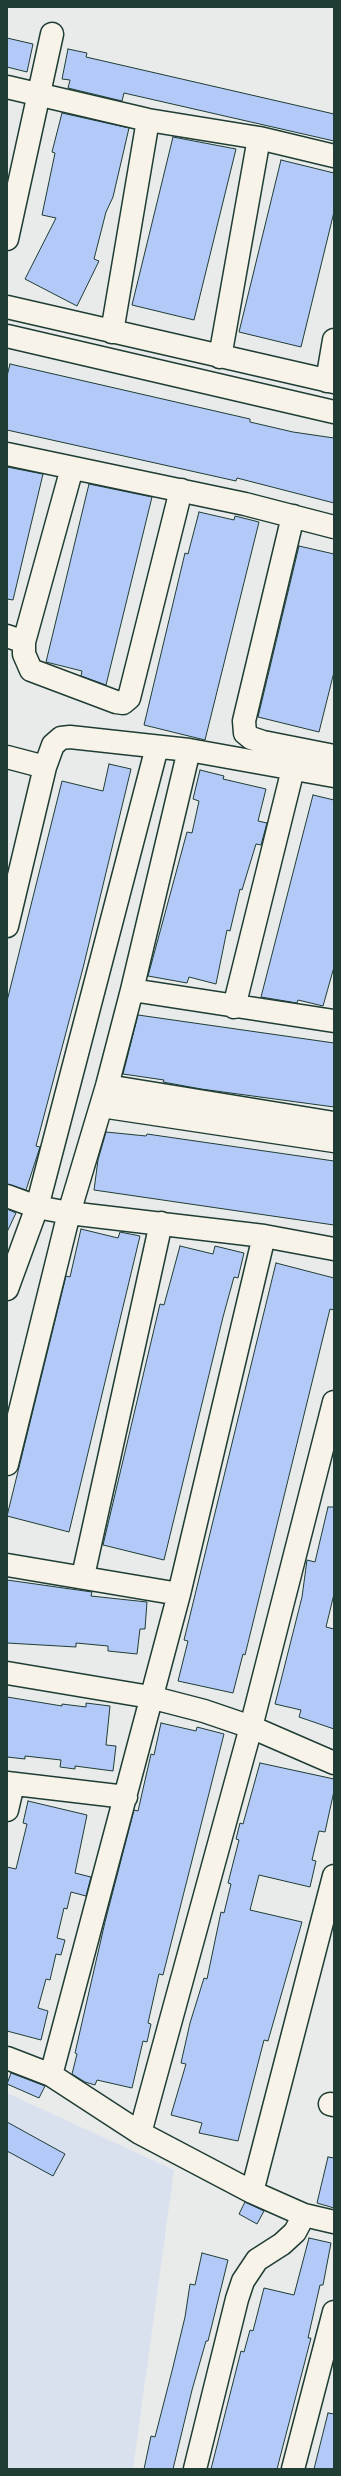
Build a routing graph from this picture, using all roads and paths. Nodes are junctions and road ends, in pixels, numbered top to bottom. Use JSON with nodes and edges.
{"nodes":[{"id":1,"x":52,"y":34,"type":"dead end"},
{"id":2,"x":7,"y":87,"type":"edge"},
{"id":3,"x":38,"y":94,"type":"junction"},
{"id":4,"x":148,"y":120,"type":"junction"},
{"id":5,"x":258,"y":138,"type":"junction"},
{"id":6,"x":334,"y":156,"type":"edge"},
{"id":7,"x":7,"y":239,"type":"edge"},
{"id":8,"x":7,"y":307,"type":"edge"},
{"id":9,"x":52,"y":317,"type":"junction"},
{"id":10,"x":112,"y":332,"type":"junction"},
{"id":11,"x":7,"y":336,"type":"edge"},
{"id":12,"x":334,"y":340,"type":"edge"},
{"id":13,"x":47,"y":345,"type":"junction"},
{"id":14,"x":220,"y":357,"type":"junction"},
{"id":15,"x":330,"y":382,"type":"edge"},
{"id":16,"x":334,"y":412,"type":"edge"},
{"id":17,"x":7,"y":454,"type":"edge"},
{"id":18,"x":72,"y":468,"type":"junction"},
{"id":19,"x":181,"y":490,"type":"junction"},
{"id":20,"x":293,"y":516,"type":"junction"},
{"id":21,"x":334,"y":527,"type":"edge"},
{"id":22,"x":16,"y":639,"type":"edge"},
{"id":23,"x":157,"y":747,"type":"junction"},
{"id":24,"x":189,"y":750,"type":"junction"},
{"id":25,"x":334,"y":756,"type":"edge"},
{"id":26,"x":7,"y":757,"type":"edge"},
{"id":27,"x":45,"y":766,"type":"junction"},
{"id":28,"x":293,"y":769,"type":"junction"},
{"id":29,"x":334,"y":776,"type":"edge"},
{"id":30,"x":7,"y":926,"type":"edge"},
{"id":31,"x":132,"y":990,"type":"junction"},
{"id":32,"x":234,"y":1007,"type":"junction"},
{"id":33,"x":334,"y":1022,"type":"edge"},
{"id":34,"x":104,"y":1096,"type":"junction"},
{"id":35,"x":334,"y":1123,"type":"edge"},
{"id":36,"x":310,"y":1128,"type":"junction"},
{"id":37,"x":334,"y":1141,"type":"edge"},
{"id":38,"x":7,"y":1196,"type":"edge"},
{"id":39,"x":37,"y":1207,"type":"junction"},
{"id":40,"x":69,"y":1213,"type":"junction"},
{"id":41,"x":161,"y":1223,"type":"junction"},
{"id":42,"x":264,"y":1236,"type":"junction"},
{"id":43,"x":334,"y":1249,"type":"edge"},
{"id":44,"x":7,"y":1289,"type":"edge"},
{"id":45,"x":334,"y":1402,"type":"edge"},
{"id":46,"x":7,"y":1464,"type":"edge"},
{"id":47,"x":7,"y":1565,"type":"edge"},
{"id":48,"x":83,"y":1576,"type":"junction"},
{"id":49,"x":179,"y":1594,"type":"junction"},
{"id":50,"x":7,"y":1674,"type":"edge"},
{"id":51,"x":150,"y":1697,"type":"junction"},
{"id":52,"x":251,"y":1727,"type":"junction"},
{"id":53,"x":334,"y":1763,"type":"edge"},
{"id":54,"x":10,"y":1784,"type":"edge"},
{"id":55,"x":126,"y":1797,"type":"junction"},
{"id":56,"x":7,"y":1810,"type":"edge"},
{"id":57,"x":334,"y":1876,"type":"edge"},
{"id":58,"x":7,"y":2058,"type":"edge"},
{"id":59,"x":51,"y":2076,"type":"junction"},
{"id":60,"x":140,"y":2133,"type":"junction"},
{"id":61,"x":252,"y":2192,"type":"junction"},
{"id":62,"x":304,"y":2215,"type":"junction"},
{"id":63,"x":334,"y":2222,"type":"edge"},
{"id":64,"x":334,"y":2312,"type":"edge"},
{"id":65,"x":195,"y":2469,"type":"edge"},
{"id":66,"x":293,"y":2469,"type":"edge"}],
"edges":[{"from":1,"to":3,"type":"street"},
{"from":2,"to":3,"type":"street"},
{"from":3,"to":4,"type":"street"},
{"from":3,"to":7,"type":"street"},
{"from":4,"to":5,"type":"street"},
{"from":4,"to":10,"type":"street"},
{"from":5,"to":6,"type":"street"},
{"from":5,"to":14,"type":"street"},
{"from":8,"to":9,"type":"street"},
{"from":9,"to":10,"type":"street"},
{"from":9,"to":13,"type":"street"},
{"from":10,"to":14,"type":"street"},
{"from":11,"to":13,"type":"street"},
{"from":12,"to":15,"type":"street"},
{"from":13,"to":16,"type":"street"},
{"from":14,"to":15,"type":"street"},
{"from":17,"to":18,"type":"street"},
{"from":18,"to":19,"type":"street"},
{"from":18,"to":22,"type":"street"},
{"from":19,"to":20,"type":"street"},
{"from":19,"to":22,"type":"street"},
{"from":20,"to":21,"type":"street"},
{"from":20,"to":25,"type":"street"},
{"from":23,"to":24,"type":"street"},
{"from":23,"to":27,"type":"street"},
{"from":23,"to":39,"type":"street"},
{"from":24,"to":28,"type":"street"},
{"from":24,"to":31,"type":"street"},
{"from":26,"to":27,"type":"street"},
{"from":27,"to":30,"type":"street"},
{"from":28,"to":29,"type":"street"},
{"from":28,"to":32,"type":"street"},
{"from":31,"to":32,"type":"street"},
{"from":31,"to":34,"type":"street"},
{"from":32,"to":33,"type":"street"},
{"from":34,"to":36,"type":"street"},
{"from":34,"to":40,"type":"street"},
{"from":35,"to":36,"type":"street"},
{"from":36,"to":37,"type":"street"},
{"from":38,"to":39,"type":"street"},
{"from":39,"to":40,"type":"street"},
{"from":39,"to":44,"type":"street"},
{"from":40,"to":41,"type":"street"},
{"from":40,"to":46,"type":"street"},
{"from":41,"to":42,"type":"street"},
{"from":41,"to":48,"type":"street"},
{"from":42,"to":43,"type":"street"},
{"from":42,"to":49,"type":"street"},
{"from":45,"to":52,"type":"street"},
{"from":47,"to":48,"type":"street"},
{"from":48,"to":49,"type":"street"},
{"from":49,"to":51,"type":"street"},
{"from":50,"to":51,"type":"street"},
{"from":51,"to":52,"type":"street"},
{"from":51,"to":55,"type":"street"},
{"from":52,"to":53,"type":"street"},
{"from":52,"to":60,"type":"street"},
{"from":54,"to":55,"type":"street"},
{"from":54,"to":56,"type":"street"},
{"from":55,"to":59,"type":"street"},
{"from":57,"to":61,"type":"street"},
{"from":58,"to":59,"type":"street"},
{"from":59,"to":60,"type":"street"},
{"from":60,"to":61,"type":"street"},
{"from":61,"to":62,"type":"street"},
{"from":62,"to":63,"type":"street"},
{"from":62,"to":65,"type":"street"},
{"from":64,"to":66,"type":"street"}]}
